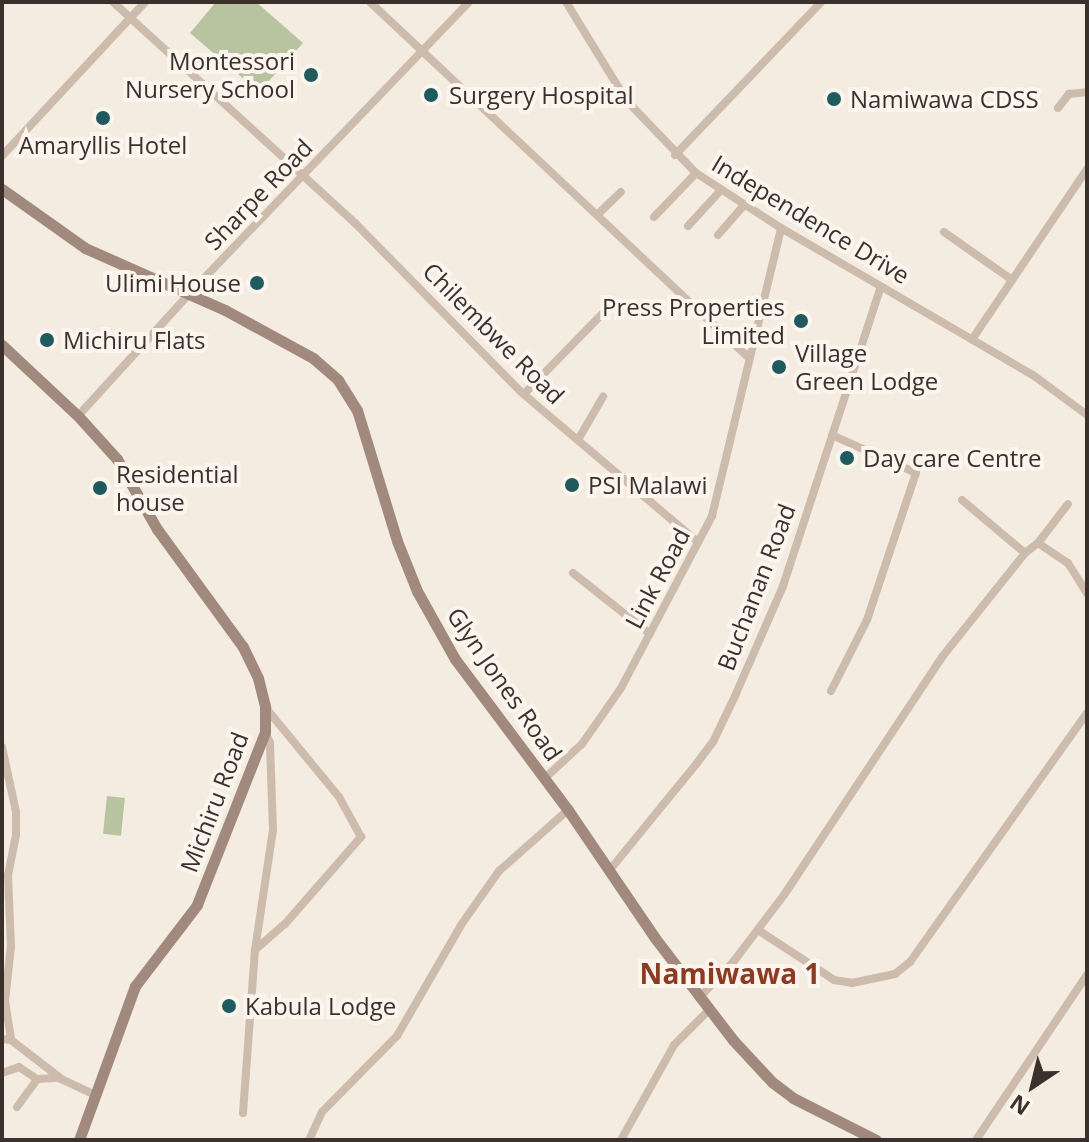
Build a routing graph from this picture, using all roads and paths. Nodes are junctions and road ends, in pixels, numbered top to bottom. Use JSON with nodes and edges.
{"nodes":[{"id":1,"x":113,"y":2,"type":"edge"},
{"id":2,"x":145,"y":2,"type":"edge"},
{"id":3,"x":370,"y":2,"type":"edge"},
{"id":4,"x":469,"y":2,"type":"edge"},
{"id":5,"x":566,"y":2,"type":"edge"},
{"id":6,"x":821,"y":2,"type":"edge"},
{"id":7,"x":130,"y":18,"type":"junction"},
{"id":8,"x":422,"y":52,"type":"junction"},
{"id":9,"x":1087,"y":92,"type":"edge"},
{"id":10,"x":1058,"y":108,"type":"dead end"},
{"id":11,"x":675,"y":155,"type":"junction"},
{"id":12,"x":2,"y":156,"type":"edge"},
{"id":13,"x":1087,"y":169,"type":"edge"},
{"id":14,"x":696,"y":173,"type":"junction"},
{"id":15,"x":302,"y":177,"type":"junction"},
{"id":16,"x":2,"y":189,"type":"edge"},
{"id":17,"x":721,"y":190,"type":"junction"},
{"id":18,"x":621,"y":192,"type":"dead end"},
{"id":19,"x":744,"y":205,"type":"junction"},
{"id":20,"x":597,"y":215,"type":"junction"},
{"id":21,"x":654,"y":217,"type":"dead end"},
{"id":22,"x":688,"y":226,"type":"dead end"},
{"id":23,"x":781,"y":228,"type":"junction"},
{"id":24,"x":944,"y":232,"type":"dead end"},
{"id":25,"x":718,"y":235,"type":"dead end"},
{"id":26,"x":1012,"y":280,"type":"junction"},
{"id":27,"x":881,"y":287,"type":"junction"},
{"id":28,"x":188,"y":295,"type":"junction"},
{"id":29,"x":603,"y":313,"type":"dead end"},
{"id":30,"x":973,"y":338,"type":"junction"},
{"id":31,"x":2,"y":345,"type":"edge"},
{"id":32,"x":749,"y":358,"type":"junction"},
{"id":33,"x":524,"y":394,"type":"junction"},
{"id":34,"x":603,"y":397,"type":"dead end"},
{"id":35,"x":1087,"y":415,"type":"edge"},
{"id":36,"x":78,"y":416,"type":"junction"},
{"id":37,"x":832,"y":435,"type":"junction"},
{"id":38,"x":579,"y":438,"type":"junction"},
{"id":39,"x":962,"y":500,"type":"dead end"},
{"id":40,"x":1068,"y":504,"type":"dead end"},
{"id":41,"x":698,"y":542,"type":"junction"},
{"id":42,"x":1038,"y":543,"type":"junction"},
{"id":43,"x":1025,"y":553,"type":"junction"},
{"id":44,"x":573,"y":573,"type":"dead end"},
{"id":45,"x":1087,"y":593,"type":"edge"},
{"id":46,"x":650,"y":634,"type":"junction"},
{"id":47,"x":831,"y":691,"type":"dead end"},
{"id":48,"x":265,"y":707,"type":"junction"},
{"id":49,"x":1087,"y":713,"type":"edge"},
{"id":50,"x":265,"y":732,"type":"junction"},
{"id":51,"x":2,"y":747,"type":"edge"},
{"id":52,"x":545,"y":778,"type":"junction"},
{"id":53,"x":568,"y":810,"type":"junction"},
{"id":54,"x":609,"y":871,"type":"junction"},
{"id":55,"x":758,"y":930,"type":"junction"},
{"id":56,"x":255,"y":950,"type":"junction"},
{"id":57,"x":1087,"y":975,"type":"edge"},
{"id":58,"x":699,"y":998,"type":"junction"},
{"id":59,"x":708,"y":1011,"type":"junction"},
{"id":60,"x":6,"y":1040,"type":"edge"},
{"id":61,"x":2,"y":1073,"type":"edge"},
{"id":62,"x":59,"y":1078,"type":"junction"},
{"id":63,"x":37,"y":1079,"type":"junction"},
{"id":64,"x":93,"y":1094,"type":"junction"},
{"id":65,"x":17,"y":1107,"type":"dead end"},
{"id":66,"x":243,"y":1113,"type":"dead end"},
{"id":67,"x":981,"y":1138,"type":"edge"},
{"id":68,"x":79,"y":1140,"type":"edge"},
{"id":69,"x":309,"y":1140,"type":"edge"},
{"id":70,"x":621,"y":1140,"type":"edge"},
{"id":71,"x":876,"y":1140,"type":"edge"}],
"edges":[{"from":1,"to":7,"type":"street","name":"Chilembwe Road"},
{"from":2,"to":7,"type":"street"},
{"from":3,"to":8,"type":"street"},
{"from":4,"to":8,"type":"street","name":"Sharpe Road"},
{"from":5,"to":11,"type":"street","name":"Independence Drive"},
{"from":6,"to":11,"type":"street"},
{"from":7,"to":12,"type":"street"},
{"from":7,"to":15,"type":"street","name":"Chilembwe Road"},
{"from":8,"to":15,"type":"street","name":"Sharpe Road"},
{"from":8,"to":20,"type":"street"},
{"from":9,"to":10,"type":"street"},
{"from":11,"to":14,"type":"street","name":"Independence Drive"},
{"from":13,"to":26,"type":"street"},
{"from":14,"to":17,"type":"street","name":"Independence Drive"},
{"from":14,"to":21,"type":"street"},
{"from":15,"to":28,"type":"street","name":"Sharpe Road"},
{"from":15,"to":33,"type":"street","name":"Chilembwe Road"},
{"from":16,"to":28,"type":"street","name":"Glyn Jones Road"},
{"from":17,"to":19,"type":"street","name":"Independence Drive"},
{"from":17,"to":22,"type":"street"},
{"from":18,"to":20,"type":"street"},
{"from":19,"to":23,"type":"street","name":"Independence Drive"},
{"from":19,"to":25,"type":"street"},
{"from":20,"to":32,"type":"street"},
{"from":23,"to":27,"type":"street","name":"Independence Drive"},
{"from":23,"to":32,"type":"street","name":"Link Road"},
{"from":24,"to":26,"type":"street"},
{"from":26,"to":30,"type":"street"},
{"from":27,"to":30,"type":"street","name":"Independence Drive"},
{"from":27,"to":37,"type":"street","name":"Buchanan Road"},
{"from":28,"to":36,"type":"street","name":"Sharpe Road"},
{"from":28,"to":52,"type":"street","name":"Glyn Jones Road"},
{"from":29,"to":33,"type":"street"},
{"from":30,"to":35,"type":"street","name":"Independence Drive"},
{"from":31,"to":36,"type":"street","name":"Michiru Road"},
{"from":32,"to":41,"type":"street","name":"Link Road"},
{"from":33,"to":38,"type":"street","name":"Chilembwe Road"},
{"from":34,"to":38,"type":"street"},
{"from":36,"to":48,"type":"street","name":"Michiru Road"},
{"from":37,"to":47,"type":"street"},
{"from":37,"to":54,"type":"street","name":"Buchanan Road"},
{"from":38,"to":41,"type":"street","name":"Chilembwe Road"},
{"from":39,"to":43,"type":"street"},
{"from":40,"to":42,"type":"street"},
{"from":41,"to":46,"type":"street","name":"Link Road"},
{"from":42,"to":43,"type":"street"},
{"from":42,"to":45,"type":"street"},
{"from":43,"to":55,"type":"street"},
{"from":44,"to":46,"type":"street"},
{"from":46,"to":52,"type":"street","name":"Link Road"},
{"from":48,"to":50,"type":"street","name":"Michiru Road"},
{"from":48,"to":56,"type":"street"},
{"from":49,"to":55,"type":"street"},
{"from":50,"to":56,"type":"street"},
{"from":50,"to":64,"type":"street","name":"Michiru Road"},
{"from":51,"to":60,"type":"street"},
{"from":52,"to":53,"type":"street","name":"Glyn Jones Road"},
{"from":53,"to":54,"type":"street","name":"Glyn Jones Road"},
{"from":53,"to":69,"type":"street"},
{"from":54,"to":58,"type":"street","name":"Glyn Jones Road"},
{"from":55,"to":58,"type":"street"},
{"from":56,"to":66,"type":"street"},
{"from":57,"to":67,"type":"street"},
{"from":58,"to":59,"type":"street","name":"Glyn Jones Road"},
{"from":59,"to":70,"type":"street"},
{"from":59,"to":71,"type":"street","name":"Glyn Jones Road"},
{"from":60,"to":62,"type":"street"},
{"from":61,"to":63,"type":"street"},
{"from":62,"to":63,"type":"street"},
{"from":62,"to":64,"type":"street"},
{"from":63,"to":65,"type":"street"},
{"from":64,"to":68,"type":"street","name":"Michiru Road"}]}
